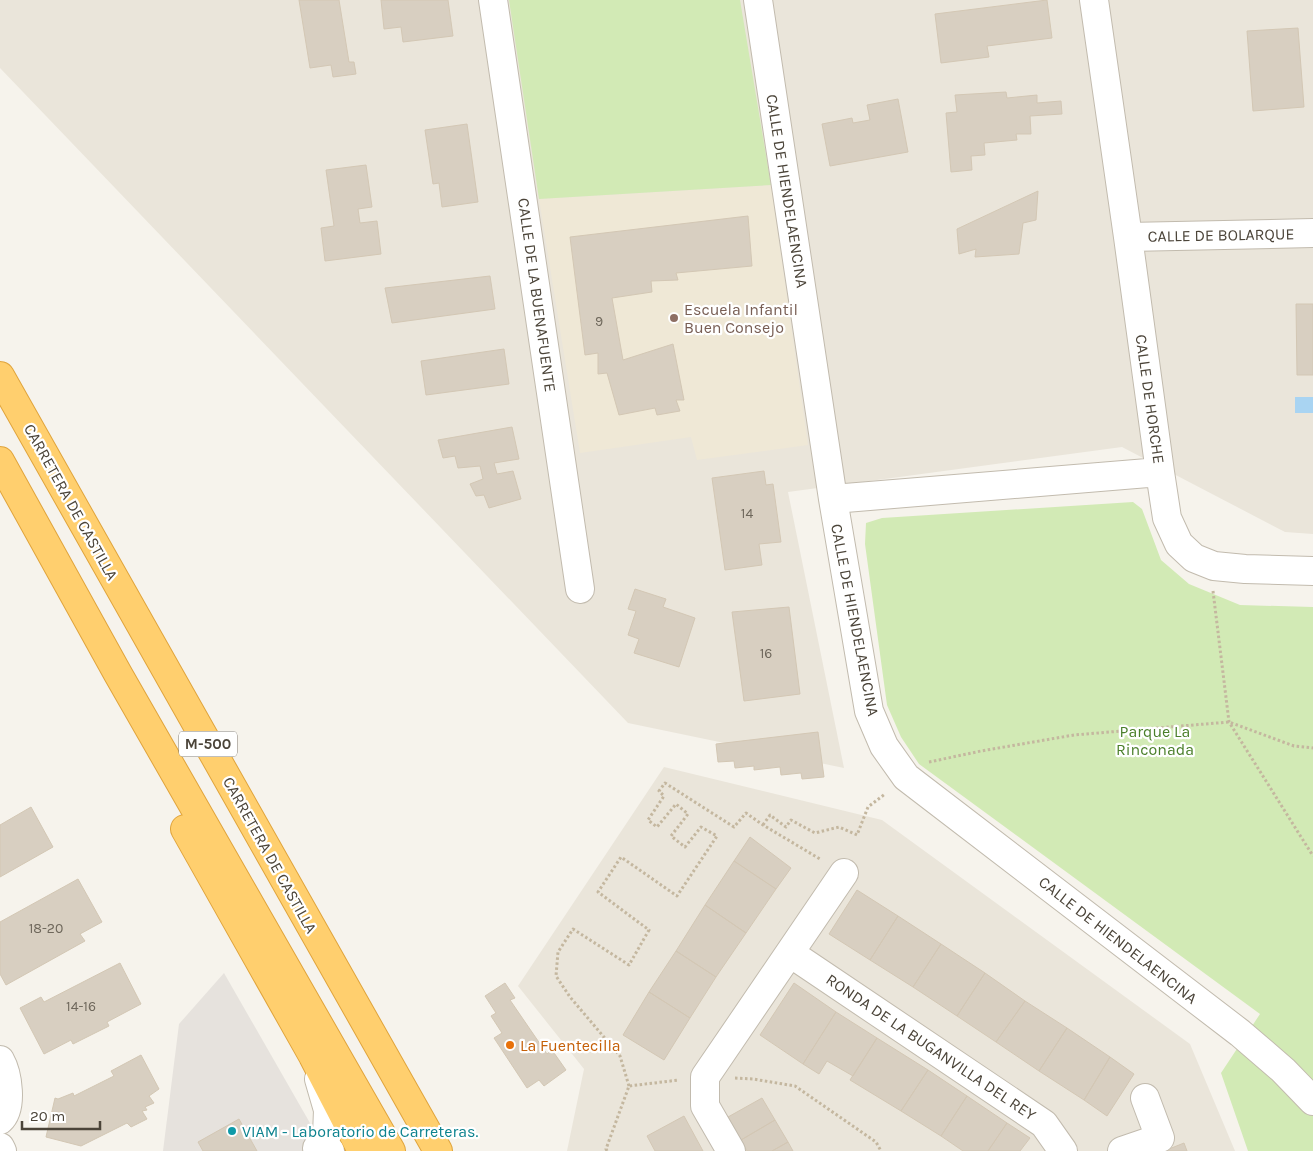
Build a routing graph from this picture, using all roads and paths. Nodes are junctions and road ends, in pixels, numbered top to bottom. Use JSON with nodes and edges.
{"nodes":[{"id":1,"x":493,"y":0,"type":"edge"},
{"id":2,"x":758,"y":0,"type":"edge"},
{"id":3,"x":1094,"y":0,"type":"edge"},
{"id":4,"x":1313,"y":233,"type":"edge"},
{"id":5,"x":1128,"y":237,"type":"junction"},
{"id":6,"x":0,"y":376,"type":"edge"},
{"id":7,"x":0,"y":461,"type":"edge"},
{"id":8,"x":1160,"y":472,"type":"junction"},
{"id":9,"x":833,"y":499,"type":"junction"},
{"id":10,"x":1245,"y":569,"type":"junction"},
{"id":11,"x":1313,"y":571,"type":"edge"},
{"id":12,"x":580,"y":589,"type":"dead end"},
{"id":13,"x":118,"y":674,"type":"junction"},
{"id":14,"x":1229,"y":722,"type":"junction"},
{"id":15,"x":1313,"y":748,"type":"edge"},
{"id":16,"x":906,"y":777,"type":"junction"},
{"id":17,"x":763,"y":825,"type":"junction"},
{"id":18,"x":1313,"y":856,"type":"edge"},
{"id":19,"x":844,"y":873,"type":"joint"},
{"id":20,"x":790,"y":953,"type":"junction"},
{"id":21,"x":312,"y":1056,"type":"junction"},
{"id":22,"x":0,"y":1060,"type":"edge"},
{"id":23,"x":629,"y":1086,"type":"dead end"},
{"id":24,"x":1145,"y":1098,"type":"dead end"},
{"id":25,"x":1313,"y":1101,"type":"edge"},
{"id":26,"x":0,"y":1120,"type":"edge"},
{"id":27,"x":0,"y":1147,"type":"edge"},
{"id":28,"x":2,"y":1151,"type":"edge"},
{"id":29,"x":330,"y":1151,"type":"edge"},
{"id":30,"x":362,"y":1151,"type":"edge"},
{"id":31,"x":391,"y":1151,"type":"edge"},
{"id":32,"x":439,"y":1151,"type":"edge"},
{"id":33,"x":731,"y":1151,"type":"edge"},
{"id":34,"x":1063,"y":1151,"type":"edge"},
{"id":35,"x":1122,"y":1151,"type":"edge"}],
"edges":[{"from":1,"to":12,"type":"street","name":"CALLE DE LA BUENAFUENTE"},
{"from":2,"to":9,"type":"street","name":"CALLE DE HIENDELAENCINA"},
{"from":3,"to":5,"type":"street","name":"CALLE DE HORCHE"},
{"from":4,"to":5,"type":"street","name":"CALLE DE BOLARQUE"},
{"from":5,"to":8,"type":"street","name":"CALLE DE HORCHE"},
{"from":6,"to":32,"type":"highway","name":"CARRETERA DE CASTILLA","number":"M-500"},
{"from":7,"to":13,"type":"highway","number":"M-500"},
{"from":8,"to":9,"type":"street","name":"CALLE DE HORCHE"},
{"from":8,"to":10,"type":"street"},
{"from":9,"to":16,"type":"street","name":"CALLE DE HIENDELAENCINA"},
{"from":10,"to":11,"type":"street"},
{"from":10,"to":14,"type":"path"},
{"from":13,"to":21,"type":"highway","number":"M-500"},
{"from":13,"to":31,"type":"highway","number":"M-500"},
{"from":14,"to":15,"type":"path"},
{"from":14,"to":16,"type":"path"},
{"from":14,"to":18,"type":"path"},
{"from":16,"to":17,"type":"path"},
{"from":16,"to":25,"type":"street","name":"CALLE DE HIENDELAENCINA"},
{"from":17,"to":19,"type":"path"},
{"from":17,"to":23,"type":"path"},
{"from":19,"to":20,"type":"street"},
{"from":20,"to":33,"type":"street"},
{"from":20,"to":34,"type":"street","name":"RONDA DE LA BUGANVILLA DEL REY"},
{"from":21,"to":29,"type":"street"},
{"from":21,"to":30,"type":"highway","number":"M-500"},
{"from":22,"to":26,"type":"street"},
{"from":24,"to":35,"type":"street"},
{"from":27,"to":28,"type":"street"}]}
